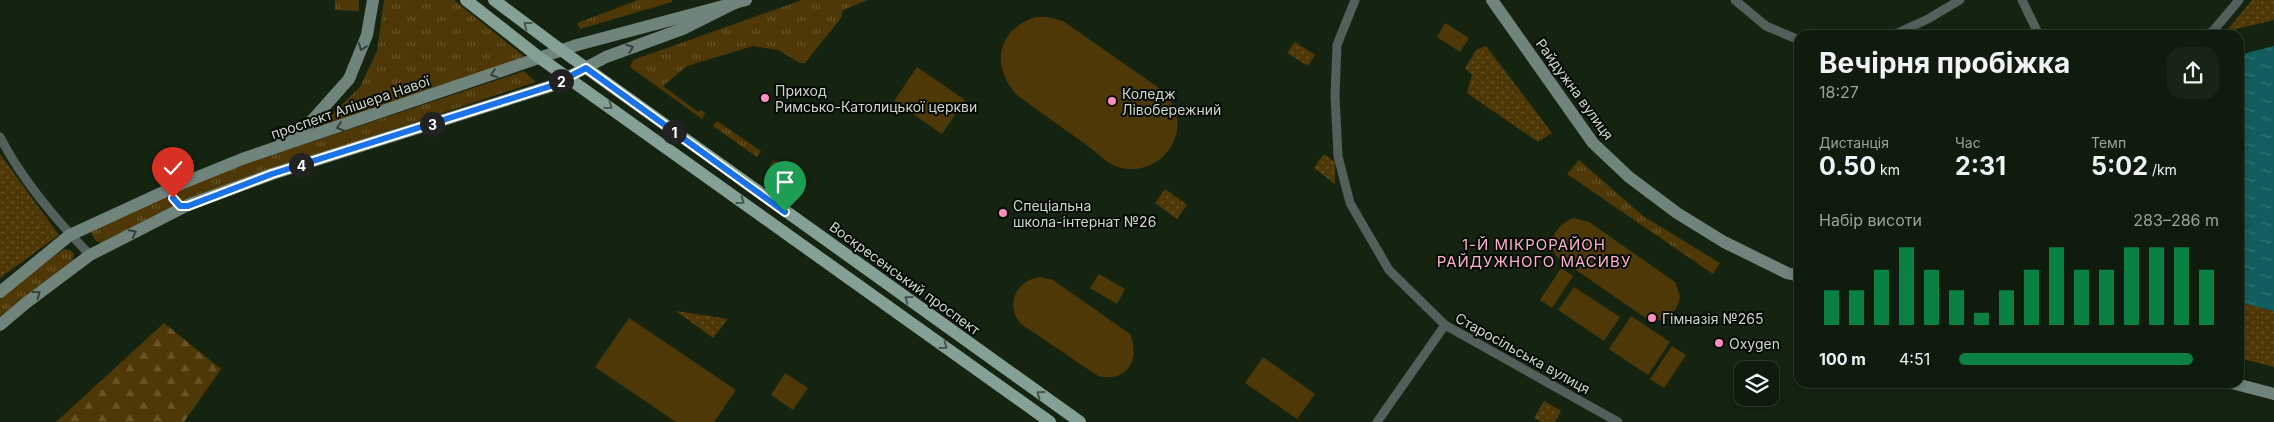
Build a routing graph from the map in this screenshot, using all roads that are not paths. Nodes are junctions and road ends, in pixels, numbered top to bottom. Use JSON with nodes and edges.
{"nodes":[{"id":1,"x":373,"y":0,"type":"edge"},
{"id":2,"x":466,"y":0,"type":"edge"},
{"id":3,"x":494,"y":0,"type":"edge"},
{"id":4,"x":1355,"y":0,"type":"edge"},
{"id":5,"x":1492,"y":0,"type":"edge"},
{"id":6,"x":1735,"y":0,"type":"edge"},
{"id":7,"x":1960,"y":0,"type":"edge"},
{"id":8,"x":2022,"y":0,"type":"edge"},
{"id":9,"x":2239,"y":0,"type":"edge"},
{"id":10,"x":740,"y":2,"type":"edge"},
{"id":11,"x":1904,"y":30,"type":"edge"},
{"id":12,"x":2036,"y":30,"type":"edge"},
{"id":13,"x":2214,"y":30,"type":"edge"},
{"id":14,"x":1794,"y":38,"type":"edge"},
{"id":15,"x":560,"y":50,"type":"junction"},
{"id":16,"x":540,"y":58,"type":"junction"},
{"id":17,"x":586,"y":68,"type":"junction"},
{"id":18,"x":569,"y":78,"type":"junction"},
{"id":19,"x":0,"y":137,"type":"edge"},
{"id":20,"x":265,"y":152,"type":"junction"},
{"id":21,"x":183,"y":183,"type":"junction"},
{"id":22,"x":188,"y":206,"type":"junction"},
{"id":23,"x":70,"y":235,"type":"junction"},
{"id":24,"x":90,"y":255,"type":"junction"},
{"id":25,"x":1794,"y":275,"type":"edge"},
{"id":26,"x":0,"y":292,"type":"edge"},
{"id":27,"x":0,"y":325,"type":"edge"},
{"id":28,"x":1445,"y":325,"type":"junction"},
{"id":29,"x":2244,"y":386,"type":"edge"},
{"id":30,"x":2274,"y":394,"type":"edge"},
{"id":31,"x":1050,"y":422,"type":"edge"},
{"id":32,"x":1080,"y":422,"type":"edge"},
{"id":33,"x":1377,"y":422,"type":"edge"},
{"id":34,"x":1618,"y":422,"type":"edge"}],
"edges":[{"from":1,"to":20,"type":"street","one_way":true},
{"from":2,"to":16,"type":"main road"},
{"from":15,"to":3,"type":"main road","name":"Воскресенський проспект","one_way":true},
{"from":4,"to":28,"type":"street","name":"Старосільська вулиця"},
{"from":5,"to":25,"type":"street","name":"Райдужна вулиця"},
{"from":6,"to":14,"type":"street"},
{"from":7,"to":11,"type":"street"},
{"from":8,"to":12,"type":"street"},
{"from":9,"to":13,"type":"street"},
{"from":10,"to":15,"type":"street","name":"проспект Алішера Навої"},
{"from":17,"to":10,"type":"street","name":"проспект Алішера Навої","one_way":true},
{"from":15,"to":16,"type":"street","name":"проспект Алішера Навої"},
{"from":15,"to":17,"type":"main road","name":"Воскресенський проспект"},
{"from":16,"to":18,"type":"main road"},
{"from":16,"to":20,"type":"street","name":"проспект Алішера Навої","one_way":true},
{"from":17,"to":18,"type":"street","name":"проспект Алішера Навої"},
{"from":32,"to":17,"type":"main road","name":"Воскресенський проспект","one_way":true},
{"from":18,"to":22,"type":"street","name":"проспект Алішера Навої"},
{"from":18,"to":31,"type":"main road","one_way":true},
{"from":19,"to":23,"type":"street"},
{"from":20,"to":21,"type":"street","name":"проспект Алішера Навої"},
{"from":21,"to":22,"type":"street"},
{"from":21,"to":23,"type":"street","name":"проспект Алішера Навої"},
{"from":24,"to":22,"type":"street","name":"проспект Алішера Навої","one_way":true},
{"from":23,"to":24,"type":"street"},
{"from":23,"to":26,"type":"street","name":"проспект Алішера Навої"},
{"from":27,"to":24,"type":"street","name":"проспект Алішера Навої","one_way":true},
{"from":28,"to":33,"type":"street"},
{"from":28,"to":34,"type":"street","name":"Старосільська вулиця"},
{"from":29,"to":30,"type":"street"}]}
